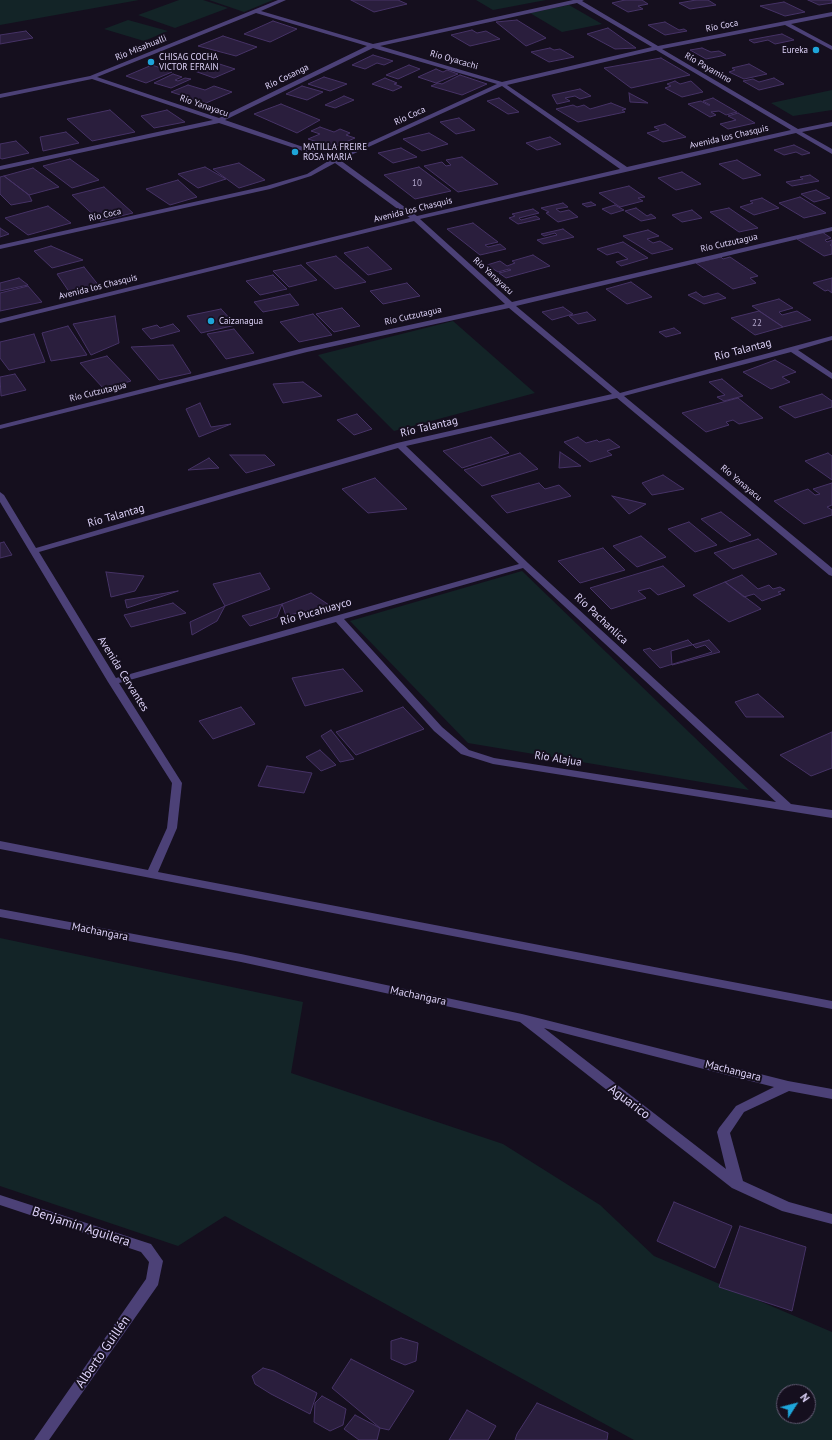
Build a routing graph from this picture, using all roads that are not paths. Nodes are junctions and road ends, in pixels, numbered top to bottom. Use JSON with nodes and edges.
{"nodes":[{"id":1,"x":283,"y":0,"type":"edge"},
{"id":2,"x":578,"y":0,"type":"edge"},
{"id":3,"x":255,"y":11,"type":"junction"},
{"id":4,"x":832,"y":14,"type":"edge"},
{"id":5,"x":786,"y":23,"type":"junction"},
{"id":6,"x":372,"y":46,"type":"junction"},
{"id":7,"x":656,"y":48,"type":"junction"},
{"id":8,"x":832,"y":48,"type":"edge"},
{"id":9,"x":92,"y":77,"type":"junction"},
{"id":10,"x":502,"y":84,"type":"junction"},
{"id":11,"x":0,"y":96,"type":"edge"},
{"id":12,"x":218,"y":121,"type":"junction"},
{"id":13,"x":832,"y":124,"type":"edge"},
{"id":14,"x":797,"y":131,"type":"junction"},
{"id":15,"x":832,"y":152,"type":"edge"},
{"id":16,"x":335,"y":160,"type":"junction"},
{"id":17,"x":0,"y":168,"type":"edge"},
{"id":18,"x":626,"y":170,"type":"junction"},
{"id":19,"x":416,"y":219,"type":"junction"},
{"id":20,"x":832,"y":229,"type":"edge"},
{"id":21,"x":0,"y":247,"type":"edge"},
{"id":22,"x":510,"y":305,"type":"junction"},
{"id":23,"x":0,"y":321,"type":"edge"},
{"id":24,"x":832,"y":338,"type":"edge"},
{"id":25,"x":792,"y":349,"type":"junction"},
{"id":26,"x":832,"y":377,"type":"edge"},
{"id":27,"x":620,"y":395,"type":"junction"},
{"id":28,"x":0,"y":427,"type":"edge"},
{"id":29,"x":400,"y":445,"type":"junction"},
{"id":30,"x":0,"y":495,"type":"edge"},
{"id":31,"x":34,"y":551,"type":"junction"},
{"id":32,"x":525,"y":566,"type":"junction"},
{"id":33,"x":832,"y":573,"type":"edge"},
{"id":34,"x":338,"y":618,"type":"junction"},
{"id":35,"x":113,"y":682,"type":"junction"},
{"id":36,"x":788,"y":807,"type":"junction"},
{"id":37,"x":832,"y":814,"type":"edge"},
{"id":38,"x":0,"y":846,"type":"edge"},
{"id":39,"x":152,"y":874,"type":"junction"},
{"id":40,"x":0,"y":913,"type":"edge"},
{"id":41,"x":832,"y":1005,"type":"edge"},
{"id":42,"x":522,"y":1018,"type":"junction"},
{"id":43,"x":788,"y":1086,"type":"junction"},
{"id":44,"x":832,"y":1094,"type":"edge"},
{"id":45,"x":737,"y":1184,"type":"junction"},
{"id":46,"x":0,"y":1200,"type":"edge"},
{"id":47,"x":832,"y":1219,"type":"edge"},
{"id":48,"x":156,"y":1261,"type":"joint"},
{"id":49,"x":41,"y":1440,"type":"edge"}],
"edges":[{"from":1,"to":3,"type":"street","name":"Río Misahualli"},
{"from":2,"to":6,"type":"street","name":"Río Cosanga"},
{"from":2,"to":7,"type":"street","name":"Río Payamino"},
{"from":3,"to":6,"type":"street","name":"Río Oyacachi"},
{"from":3,"to":9,"type":"street","name":"Río Misahualli"},
{"from":4,"to":5,"type":"street","name":"Río Coca"},
{"from":5,"to":7,"type":"street","name":"Río Coca"},
{"from":5,"to":8,"type":"street"},
{"from":6,"to":10,"type":"street","name":"Río Oyacachi"},
{"from":6,"to":12,"type":"street","name":"Río Cosanga"},
{"from":7,"to":10,"type":"street","name":"Río Coca"},
{"from":7,"to":14,"type":"street","name":"Río Payamino"},
{"from":9,"to":11,"type":"street","name":"Río Misahualli"},
{"from":9,"to":12,"type":"street","name":"Río Yanayacu"},
{"from":10,"to":16,"type":"street","name":"Río Coca"},
{"from":10,"to":18,"type":"street","name":"Río Oyacachi"},
{"from":12,"to":16,"type":"street","name":"Río Yanayacu"},
{"from":12,"to":17,"type":"street","name":"Río Cosanga"},
{"from":13,"to":14,"type":"street","name":"Avenida los Chasquis"},
{"from":14,"to":15,"type":"street","name":"Río Payamino"},
{"from":14,"to":18,"type":"street","name":"Avenida los Chasquis"},
{"from":16,"to":19,"type":"street","name":"Río Yanayacu"},
{"from":16,"to":21,"type":"street","name":"Río Coca"},
{"from":18,"to":19,"type":"street","name":"Avenida los Chasquis"},
{"from":19,"to":22,"type":"street","name":"Río Yanayacu"},
{"from":19,"to":23,"type":"street","name":"Avenida los Chasquis"},
{"from":20,"to":22,"type":"street","name":"Río Cutzutagua"},
{"from":22,"to":27,"type":"street","name":"Río Yanayacu"},
{"from":22,"to":28,"type":"street","name":"Río Cutzutagua"},
{"from":24,"to":25,"type":"street","name":"Río Talantag"},
{"from":25,"to":26,"type":"street"},
{"from":25,"to":27,"type":"street","name":"Río Talantag"},
{"from":27,"to":29,"type":"street","name":"Río Talantag"},
{"from":27,"to":33,"type":"street","name":"Río Yanayacu"},
{"from":29,"to":31,"type":"street","name":"Río Talantag"},
{"from":29,"to":32,"type":"street","name":"Río Pachanlica"},
{"from":30,"to":31,"type":"street","name":"Avenida Cervantes"},
{"from":31,"to":35,"type":"street","name":"Avenida Cervantes"},
{"from":32,"to":34,"type":"street","name":"Río Pucahuayco"},
{"from":32,"to":36,"type":"street","name":"Río Pachanlica"},
{"from":34,"to":35,"type":"street","name":"Río Pucahuayco"},
{"from":34,"to":36,"type":"street","name":"Río Alajua"},
{"from":35,"to":39,"type":"street","name":"Avenida Cervantes"},
{"from":36,"to":37,"type":"street","name":"Río Alajua"},
{"from":38,"to":39,"type":"street"},
{"from":39,"to":41,"type":"street"},
{"from":40,"to":42,"type":"street","name":"Machangara"},
{"from":42,"to":43,"type":"street","name":"Machangara"},
{"from":42,"to":45,"type":"street","name":"Aguarico"},
{"from":43,"to":44,"type":"street","name":"Machangara"},
{"from":43,"to":45,"type":"street"},
{"from":45,"to":47,"type":"street","name":"Aguarico"},
{"from":46,"to":48,"type":"street","name":"Benjamín Aguilera"},
{"from":48,"to":49,"type":"street","name":"Alberto Guillén"}]}
